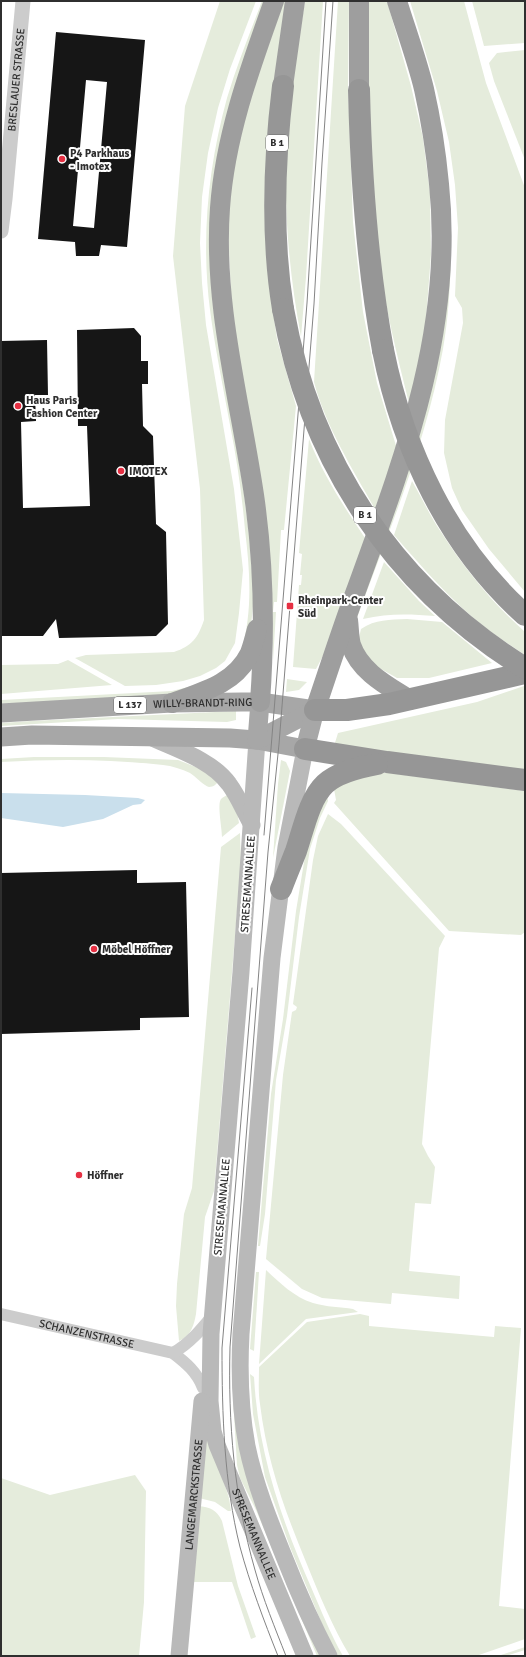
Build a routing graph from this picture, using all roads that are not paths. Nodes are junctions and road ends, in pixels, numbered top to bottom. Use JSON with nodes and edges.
{"nodes":[{"id":1,"x":23,"y":1,"type":"edge"},
{"id":2,"x":274,"y":1,"type":"edge"},
{"id":3,"x":295,"y":1,"type":"edge"},
{"id":4,"x":359,"y":1,"type":"edge"},
{"id":5,"x":397,"y":1,"type":"edge"},
{"id":6,"x":283,"y":86,"type":"joint"},
{"id":7,"x":359,"y":90,"type":"joint"},
{"id":8,"x":1,"y":231,"type":"edge"},
{"id":9,"x":263,"y":612,"type":"junction"},
{"id":10,"x":347,"y":613,"type":"junction"},
{"id":11,"x":525,"y":615,"type":"edge"},
{"id":12,"x":525,"y":668,"type":"edge"},
{"id":13,"x":525,"y":673,"type":"edge"},
{"id":14,"x":410,"y":700,"type":"junction"},
{"id":15,"x":172,"y":703,"type":"junction"},
{"id":16,"x":267,"y":703,"type":"junction"},
{"id":17,"x":315,"y":710,"type":"junction"},
{"id":18,"x":1,"y":713,"type":"edge"},
{"id":19,"x":288,"y":724,"type":"junction"},
{"id":20,"x":148,"y":736,"type":"junction"},
{"id":21,"x":1,"y":737,"type":"edge"},
{"id":22,"x":257,"y":740,"type":"junction"},
{"id":23,"x":305,"y":749,"type":"junction"},
{"id":24,"x":387,"y":762,"type":"junction"},
{"id":25,"x":525,"y":780,"type":"edge"},
{"id":26,"x":252,"y":825,"type":"junction"},
{"id":27,"x":281,"y":889,"type":"junction"},
{"id":28,"x":1,"y":1314,"type":"edge"},
{"id":29,"x":213,"y":1315,"type":"junction"},
{"id":30,"x":211,"y":1334,"type":"junction"},
{"id":31,"x":173,"y":1353,"type":"junction"},
{"id":32,"x":203,"y":1388,"type":"junction"},
{"id":33,"x":179,"y":1656,"type":"edge"},
{"id":34,"x":305,"y":1656,"type":"edge"},
{"id":35,"x":329,"y":1656,"type":"edge"}],
"edges":[{"from":1,"to":8,"type":"street","name":"BRESLAUER STRASSE"},
{"from":2,"to":9,"type":"highway"},
{"from":3,"to":6,"type":"highway","number":"B 1"},
{"from":4,"to":7,"type":"highway"},
{"from":5,"to":10,"type":"highway"},
{"from":6,"to":12,"type":"highway","number":"B 1","bridge":true},
{"from":7,"to":11,"type":"highway","bridge":true},
{"from":9,"to":15,"type":"highway"},
{"from":9,"to":16,"type":"highway"},
{"from":10,"to":14,"type":"highway"},
{"from":10,"to":17,"type":"highway"},
{"from":13,"to":14,"type":"highway"},
{"from":14,"to":17,"type":"highway"},
{"from":15,"to":16,"type":"main road","name":"WILLY-BRANDT-RING","number":"L 137"},
{"from":15,"to":18,"type":"main road","name":"WILLY-BRANDT-RING","number":"L 137"},
{"from":16,"to":17,"type":"main road","number":"L 137"},
{"from":16,"to":19,"type":"main road"},
{"from":16,"to":22,"type":"main road","name":"STRESEMANNALLEE"},
{"from":17,"to":19,"type":"main road"},
{"from":17,"to":23,"type":"main road","name":"STRESEMANNALLEE"},
{"from":19,"to":22,"type":"main road"},
{"from":19,"to":23,"type":"main road"},
{"from":20,"to":21,"type":"main road"},
{"from":20,"to":22,"type":"main road"},
{"from":20,"to":26,"type":"main road"},
{"from":22,"to":23,"type":"main road"},
{"from":22,"to":26,"type":"main road","name":"STRESEMANNALLEE"},
{"from":23,"to":24,"type":"highway"},
{"from":23,"to":27,"type":"main road","name":"STRESEMANNALLEE"},
{"from":24,"to":25,"type":"highway"},
{"from":24,"to":27,"type":"highway"},
{"from":26,"to":29,"type":"main road","name":"STRESEMANNALLEE"},
{"from":27,"to":35,"type":"main road","name":"STRESEMANNALLEE"},
{"from":28,"to":31,"type":"street","name":"SCHANZENSTRASSE"},
{"from":29,"to":30,"type":"main road","name":"STRESEMANNALLEE"},
{"from":29,"to":31,"type":"street"},
{"from":30,"to":32,"type":"main road","name":"LANGEMARCKSTRASSE"},
{"from":30,"to":34,"type":"main road","name":"STRESEMANNALLEE"},
{"from":31,"to":32,"type":"street","name":"SCHANZENSTRASSE"},
{"from":32,"to":33,"type":"main road","name":"LANGEMARCKSTRASSE"}]}
